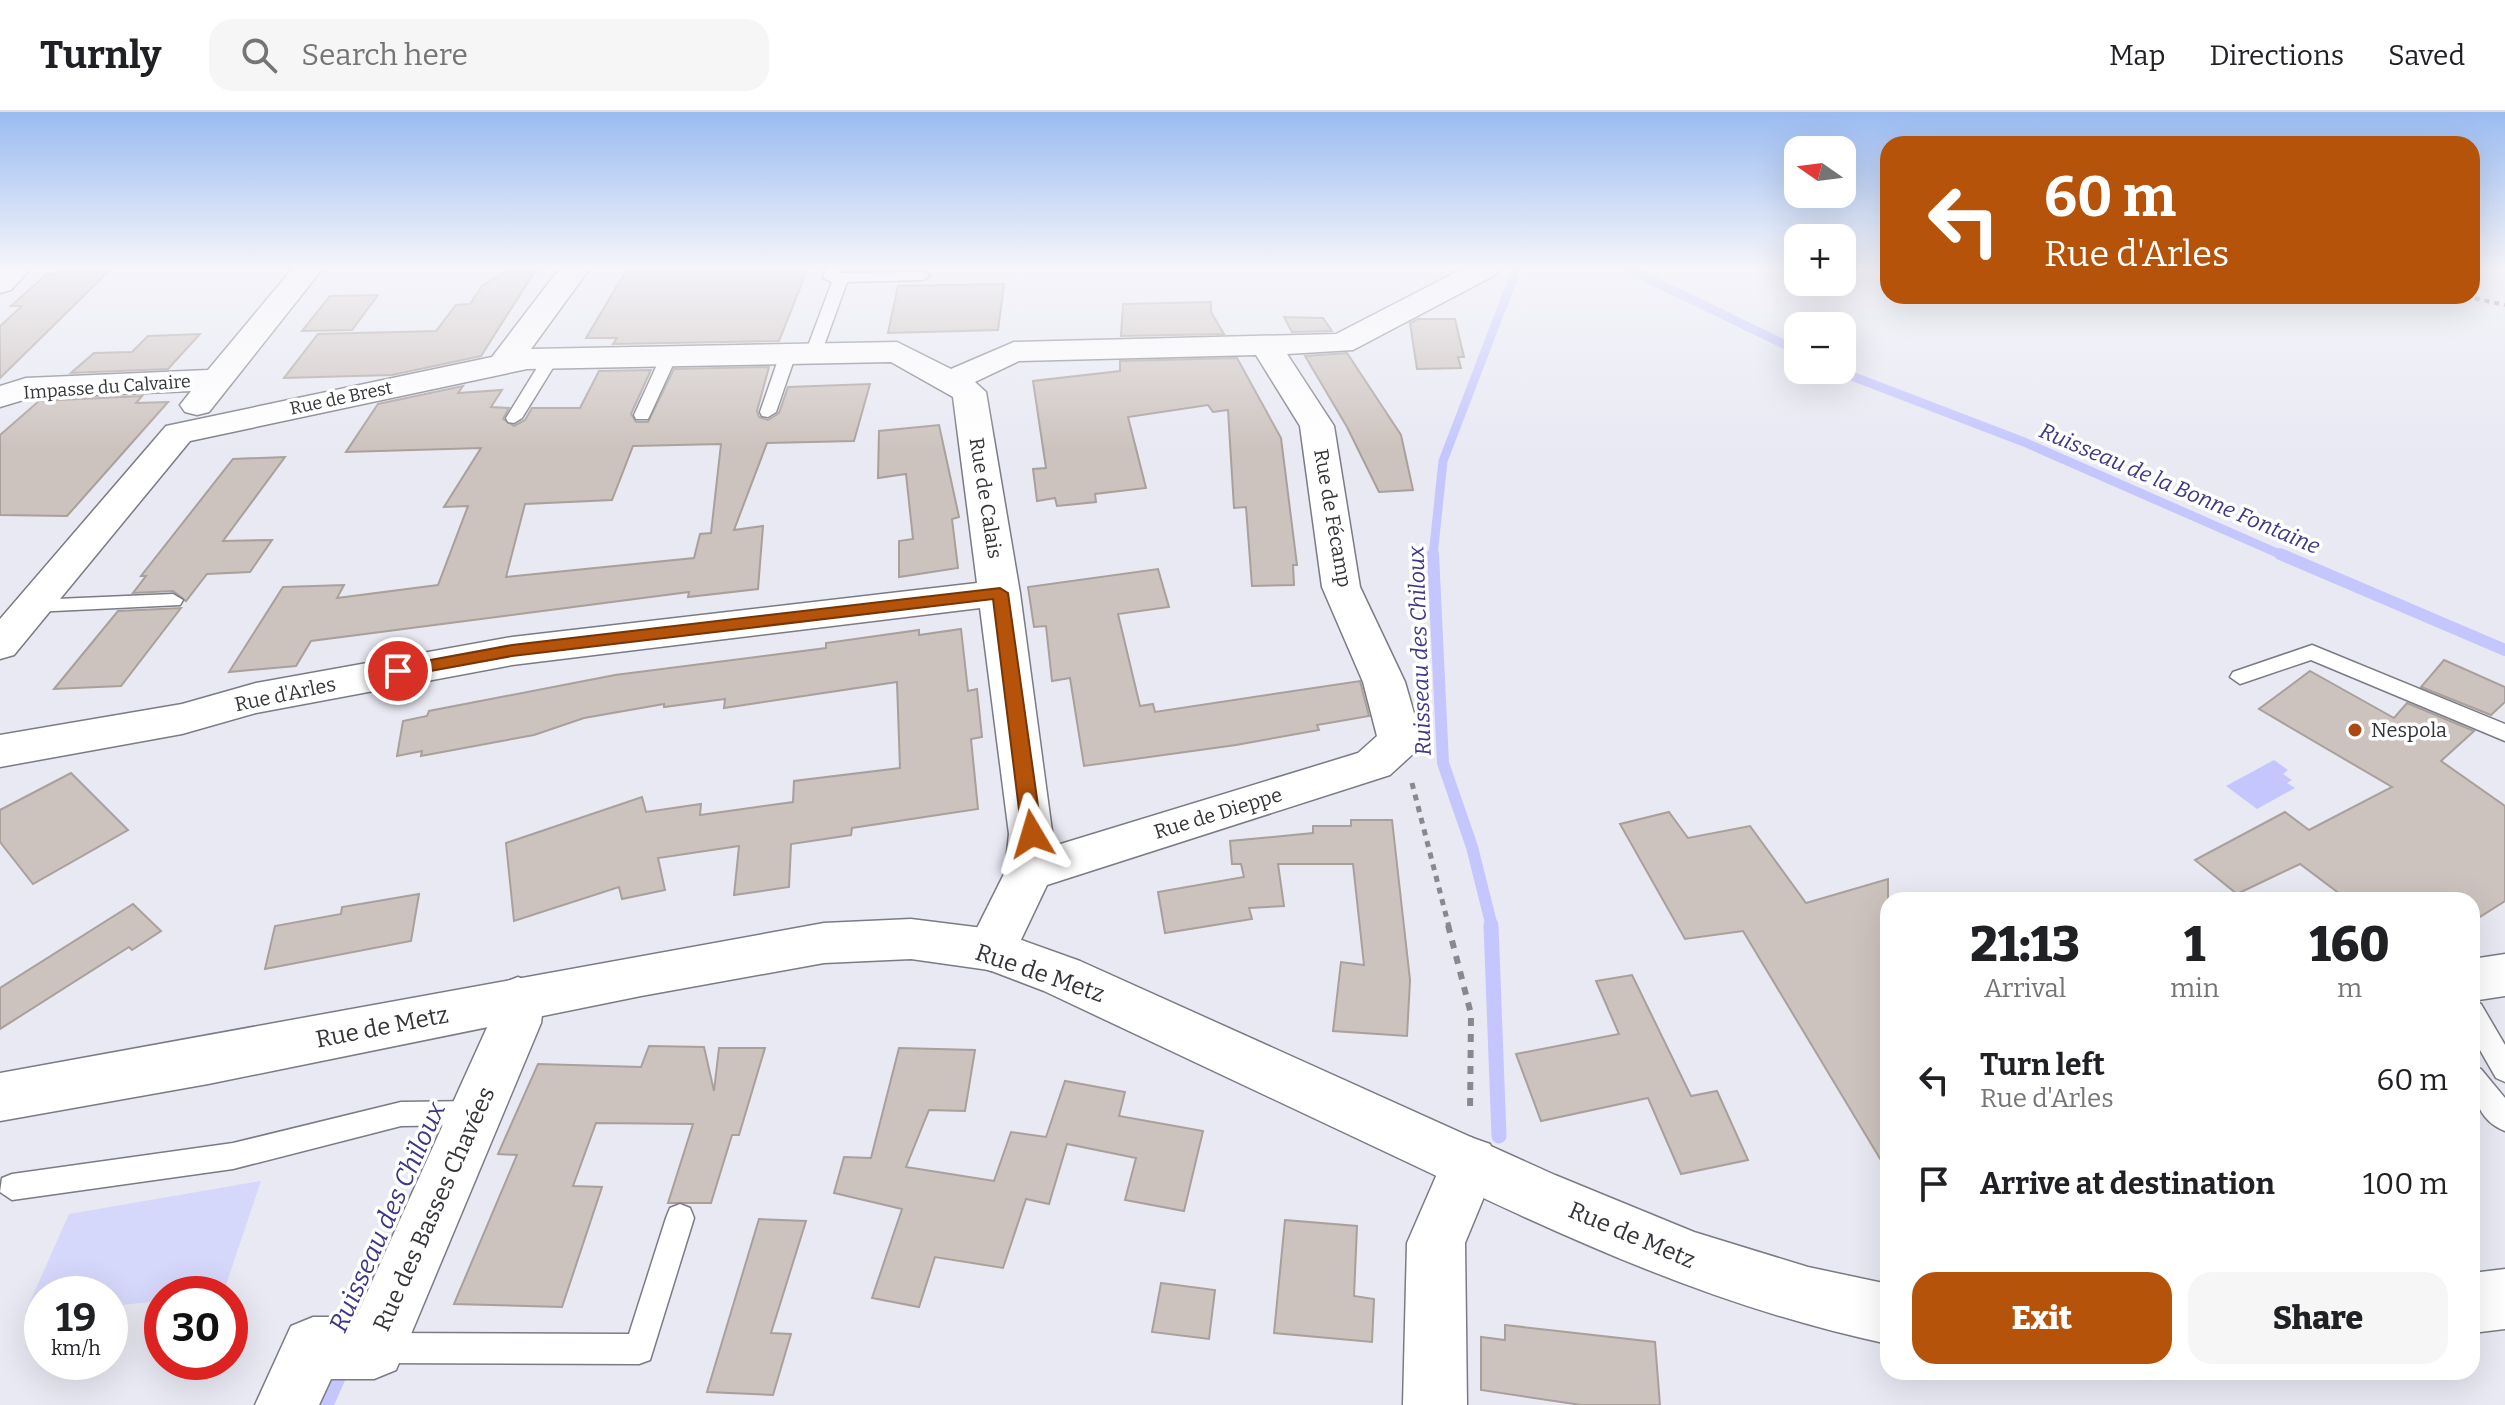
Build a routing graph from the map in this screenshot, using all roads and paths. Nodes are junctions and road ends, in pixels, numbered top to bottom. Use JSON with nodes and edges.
{"nodes":[{"id":1,"x":258,"y":328,"type":"edge"},
{"id":2,"x":530,"y":328,"type":"edge"},
{"id":3,"x":812,"y":328,"type":"edge"},
{"id":4,"x":1370,"y":328,"type":"edge"},
{"id":5,"x":1272,"y":347,"type":"junction"},
{"id":6,"x":800,"y":354,"type":"junction"},
{"id":7,"x":669,"y":356,"type":"junction"},
{"id":8,"x":551,"y":358,"type":"junction"},
{"id":9,"x":504,"y":363,"type":"junction"},
{"id":10,"x":214,"y":380,"type":"junction"},
{"id":11,"x":952,"y":380,"type":"junction"},
{"id":12,"x":0,"y":397,"type":"edge"},
{"id":13,"x":768,"y":412,"type":"dead end"},
{"id":14,"x":642,"y":415,"type":"dead end"},
{"id":15,"x":514,"y":418,"type":"dead end"},
{"id":16,"x":178,"y":433,"type":"junction"},
{"id":17,"x":1000,"y":593,"type":"junction"},
{"id":18,"x":173,"y":600,"type":"dead end"},
{"id":19,"x":33,"y":606,"type":"junction"},
{"id":20,"x":0,"y":645,"type":"edge"},
{"id":21,"x":2240,"y":677,"type":"dead end"},
{"id":22,"x":2505,"y":733,"type":"edge"},
{"id":23,"x":1400,"y":741,"type":"junction"},
{"id":24,"x":0,"y":751,"type":"edge"},
{"id":25,"x":1029,"y":872,"type":"junction"},
{"id":26,"x":991,"y":950,"type":"junction"},
{"id":27,"x":2505,"y":975,"type":"edge"},
{"id":28,"x":2480,"y":979,"type":"edge"},
{"id":29,"x":518,"y":999,"type":"junction"},
{"id":30,"x":2480,"y":1026,"type":"edge"},
{"id":31,"x":2505,"y":1070,"type":"edge"},
{"id":32,"x":2480,"y":1087,"type":"edge"},
{"id":33,"x":0,"y":1097,"type":"edge"},
{"id":34,"x":477,"y":1113,"type":"junction"},
{"id":35,"x":2505,"y":1119,"type":"edge"},
{"id":36,"x":1470,"y":1163,"type":"junction"},
{"id":37,"x":12,"y":1187,"type":"dead end"},
{"id":38,"x":680,"y":1218,"type":"dead end"},
{"id":39,"x":2505,"y":1299,"type":"edge"},
{"id":40,"x":2480,"y":1302,"type":"edge"},
{"id":41,"x":1880,"y":1312,"type":"edge"},
{"id":42,"x":374,"y":1348,"type":"junction"},
{"id":43,"x":287,"y":1405,"type":"edge"},
{"id":44,"x":1435,"y":1405,"type":"edge"}],
"edges":[{"from":1,"to":10,"type":"street"},
{"from":2,"to":9,"type":"street"},
{"from":3,"to":6,"type":"lane"},
{"from":4,"to":5,"type":"street"},
{"from":5,"to":11,"type":"street"},
{"from":5,"to":23,"type":"street","name":"Rue de Fécamp"},
{"from":6,"to":7,"type":"street","name":"Rue de Brest"},
{"from":6,"to":11,"type":"street","name":"Rue de Brest"},
{"from":6,"to":13,"type":"lane"},
{"from":7,"to":8,"type":"street","name":"Rue de Brest"},
{"from":7,"to":14,"type":"lane"},
{"from":8,"to":9,"type":"street","name":"Rue de Brest"},
{"from":8,"to":15,"type":"lane"},
{"from":9,"to":16,"type":"street","name":"Rue de Brest"},
{"from":10,"to":12,"type":"street","name":"Impasse du Calvaire"},
{"from":10,"to":16,"type":"street"},
{"from":11,"to":17,"type":"street","name":"Rue de Calais"},
{"from":16,"to":19,"type":"street"},
{"from":17,"to":24,"type":"street","name":"Rue d'Arles"},
{"from":17,"to":25,"type":"street","name":"Rue de Calais"},
{"from":18,"to":19,"type":"lane"},
{"from":19,"to":20,"type":"street"},
{"from":21,"to":22,"type":"lane"},
{"from":23,"to":25,"type":"street","name":"Rue de Dieppe"},
{"from":23,"to":36,"type":"path"},
{"from":25,"to":26,"type":"street","name":"Rue de Calais"},
{"from":26,"to":29,"type":"street","name":"Rue de Metz"},
{"from":26,"to":36,"type":"street","name":"Rue de Metz"},
{"from":27,"to":28,"type":"street"},
{"from":29,"to":33,"type":"street","name":"Rue de Metz"},
{"from":29,"to":34,"type":"street","name":"Rue des Basses Chavées"},
{"from":30,"to":31,"type":"lane"},
{"from":32,"to":35,"type":"lane"},
{"from":34,"to":37,"type":"lane"},
{"from":34,"to":42,"type":"street","name":"Rue des Basses Chavées"},
{"from":36,"to":41,"type":"street","name":"Rue de Metz"},
{"from":36,"to":44,"type":"street"},
{"from":38,"to":42,"type":"lane"},
{"from":39,"to":40,"type":"street"},
{"from":42,"to":43,"type":"street","name":"Rue des Basses Chavées"}]}
